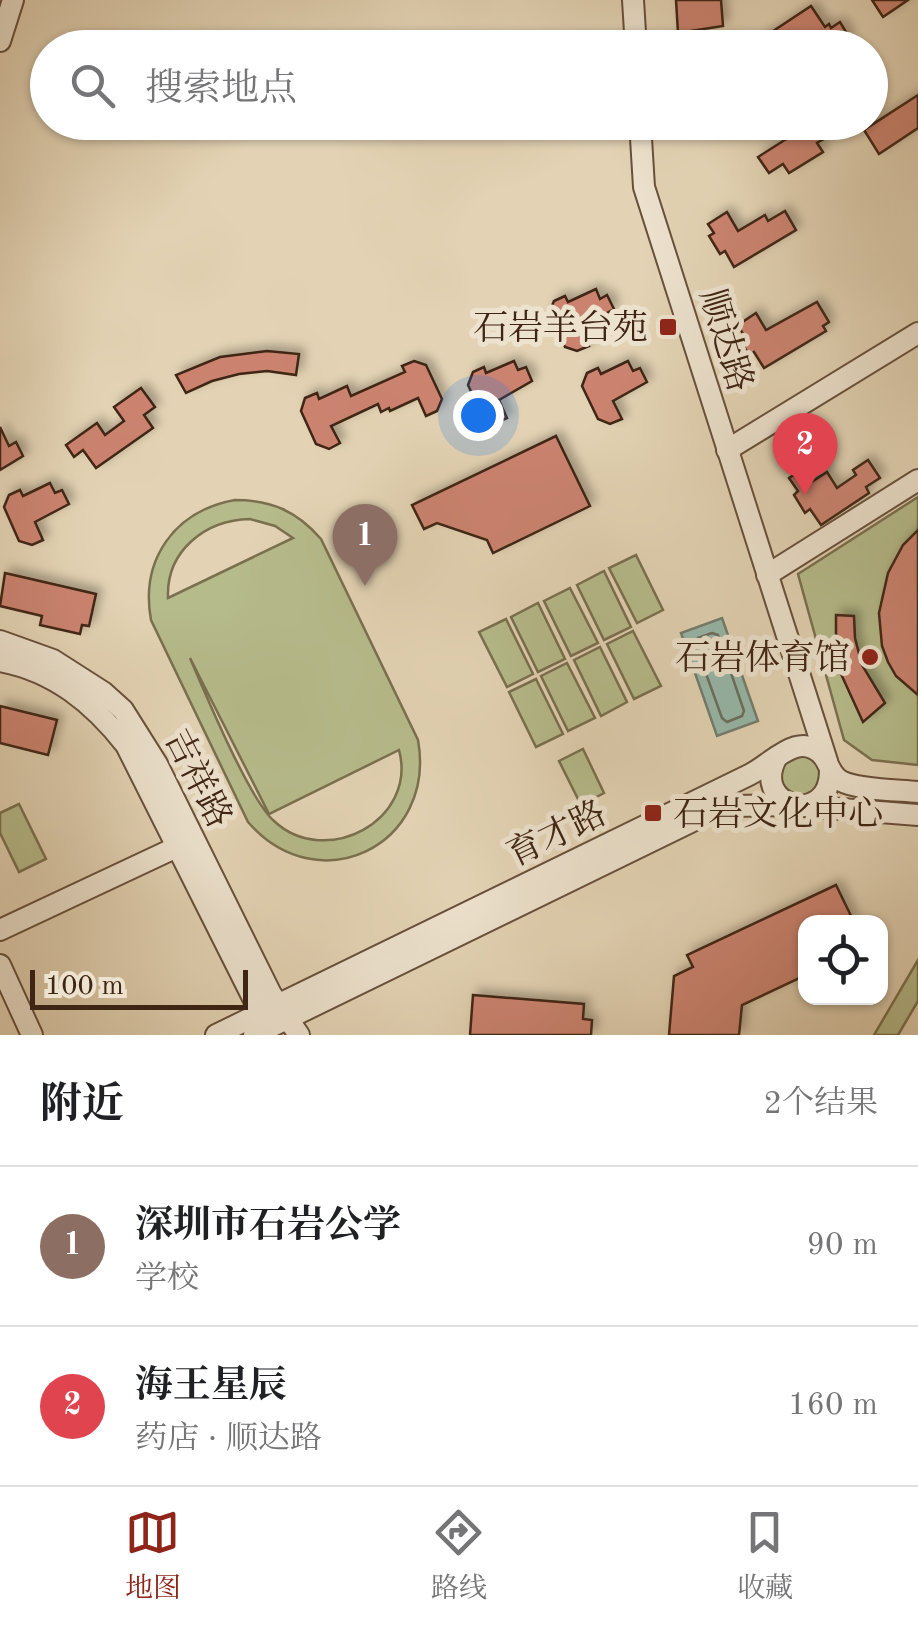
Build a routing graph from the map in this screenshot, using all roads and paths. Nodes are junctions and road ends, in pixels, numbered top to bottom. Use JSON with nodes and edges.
{"nodes":[{"id":1,"x":13,"y":0,"type":"edge"},
{"id":2,"x":633,"y":0,"type":"edge"},
{"id":3,"x":635,"y":30,"type":"edge"},
{"id":4,"x":0,"y":41,"type":"edge"},
{"id":5,"x":641,"y":140,"type":"edge"},
{"id":6,"x":918,"y":332,"type":"edge"},
{"id":7,"x":726,"y":450,"type":"junction"},
{"id":8,"x":918,"y":480,"type":"edge"},
{"id":9,"x":766,"y":575,"type":"junction"},
{"id":10,"x":0,"y":642,"type":"edge"},
{"id":11,"x":0,"y":660,"type":"edge"},
{"id":12,"x":803,"y":688,"type":"junction"},
{"id":13,"x":785,"y":752,"type":"junction"},
{"id":14,"x":829,"y":766,"type":"junction"},
{"id":15,"x":918,"y":792,"type":"edge"},
{"id":16,"x":797,"y":805,"type":"junction"},
{"id":17,"x":918,"y":815,"type":"edge"},
{"id":18,"x":179,"y":846,"type":"junction"},
{"id":19,"x":0,"y":930,"type":"edge"},
{"id":20,"x":0,"y":966,"type":"edge"},
{"id":21,"x":276,"y":1024,"type":"edge"},
{"id":22,"x":32,"y":1035,"type":"edge"},
{"id":23,"x":216,"y":1035,"type":"edge"}],
"edges":[{"from":1,"to":4,"type":"street"},
{"from":2,"to":3,"type":"street"},
{"from":5,"to":7,"type":"street","name":"顺达路"},
{"from":6,"to":7,"type":"street"},
{"from":7,"to":9,"type":"street","name":"顺达路"},
{"from":8,"to":9,"type":"street"},
{"from":9,"to":12,"type":"street","name":"顺达路"},
{"from":10,"to":21,"type":"street","name":"吉祥路"},
{"from":11,"to":18,"type":"street","name":"吉祥路"},
{"from":12,"to":13,"type":"street","name":"顺达路"},
{"from":12,"to":14,"type":"street","name":"顺达路"},
{"from":13,"to":14,"type":"street"},
{"from":13,"to":16,"type":"street","name":"顺达路"},
{"from":13,"to":21,"type":"street","name":"育才路"},
{"from":14,"to":15,"type":"street"},
{"from":14,"to":16,"type":"street"},
{"from":16,"to":17,"type":"street","name":"育才路"},
{"from":16,"to":21,"type":"street","name":"育才路"},
{"from":18,"to":19,"type":"street"},
{"from":18,"to":21,"type":"street","name":"吉祥路"},
{"from":20,"to":22,"type":"street"},
{"from":21,"to":23,"type":"street","name":"育才路"}]}
